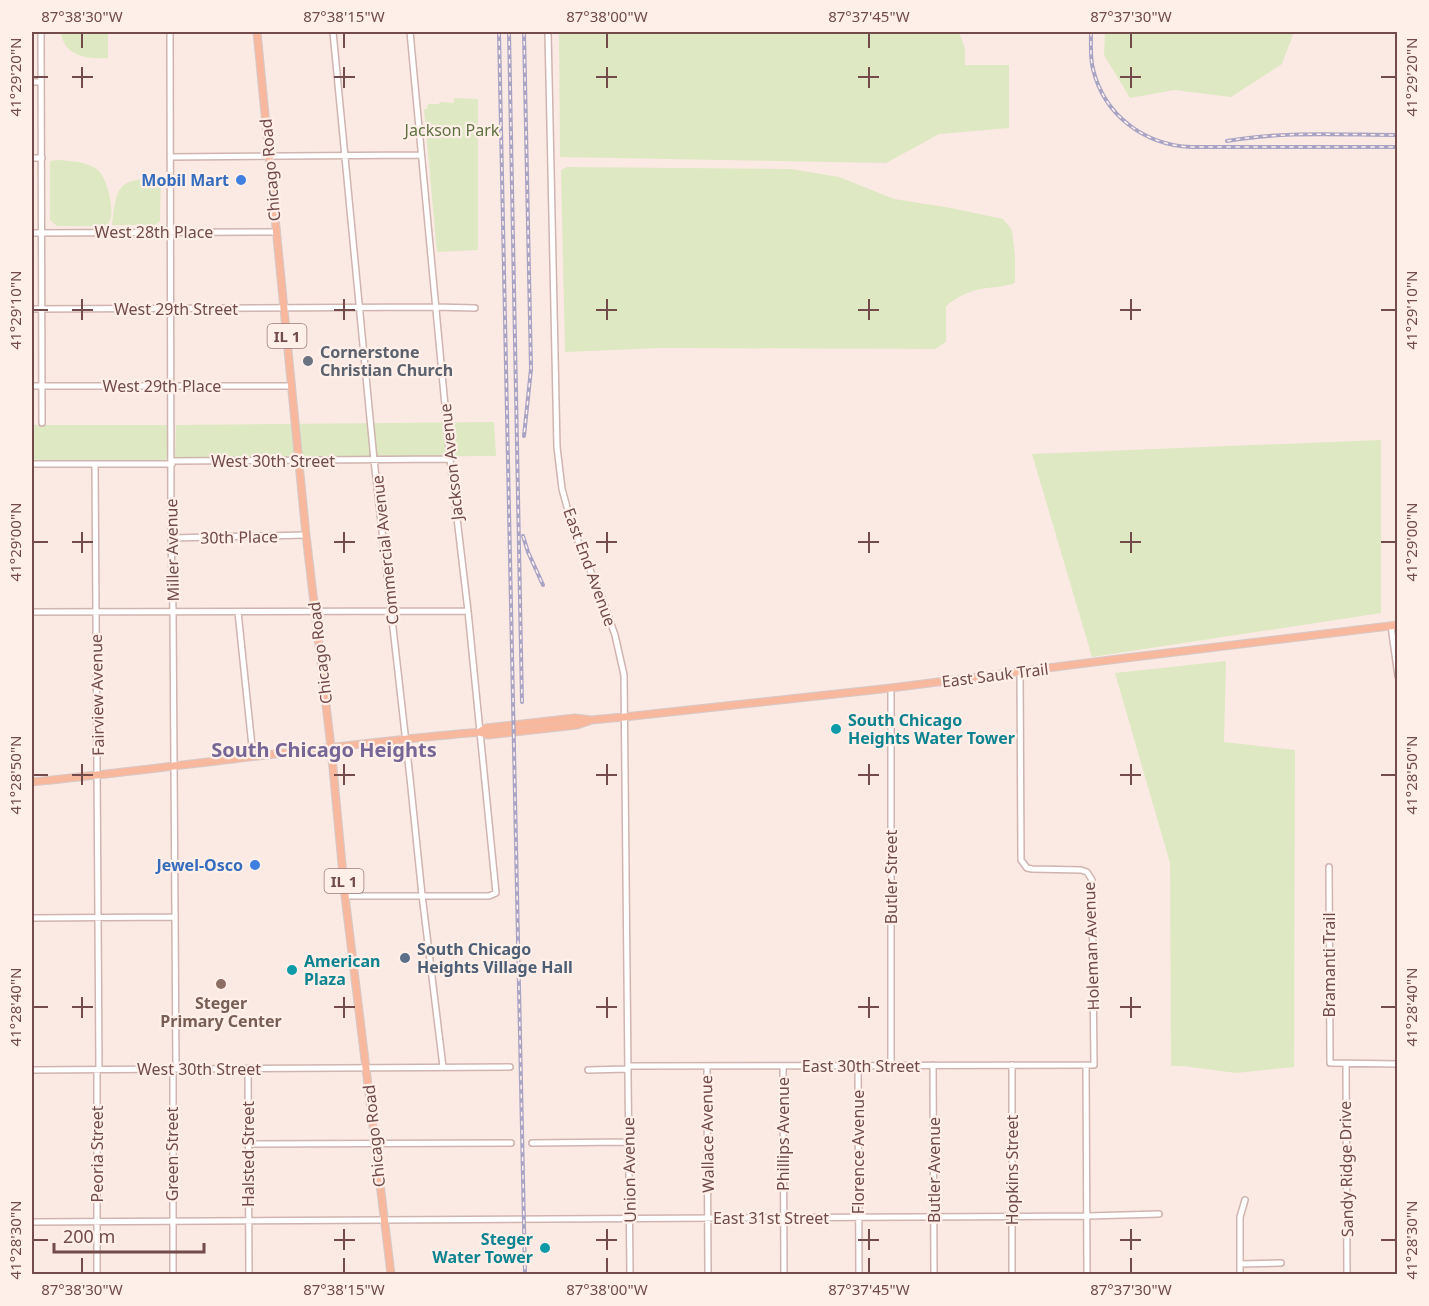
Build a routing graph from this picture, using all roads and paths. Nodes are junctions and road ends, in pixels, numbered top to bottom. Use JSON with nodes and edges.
{"nodes":[{"id":1,"x":41,"y":32,"type":"edge"},
{"id":2,"x":170,"y":32,"type":"edge"},
{"id":3,"x":257,"y":32,"type":"edge"},
{"id":4,"x":333,"y":32,"type":"edge"},
{"id":5,"x":410,"y":32,"type":"edge"},
{"id":6,"x":548,"y":32,"type":"edge"},
{"id":7,"x":41,"y":81,"type":"junction"},
{"id":8,"x":32,"y":82,"type":"edge"},
{"id":9,"x":421,"y":155,"type":"junction"},
{"id":10,"x":345,"y":156,"type":"junction"},
{"id":11,"x":171,"y":157,"type":"junction"},
{"id":12,"x":269,"y":157,"type":"junction"},
{"id":13,"x":32,"y":158,"type":"edge"},
{"id":14,"x":42,"y":158,"type":"junction"},
{"id":15,"x":171,"y":232,"type":"junction"},
{"id":16,"x":276,"y":232,"type":"junction"},
{"id":17,"x":32,"y":233,"type":"edge"},
{"id":18,"x":42,"y":233,"type":"junction"},
{"id":19,"x":435,"y":307,"type":"junction"},
{"id":20,"x":360,"y":308,"type":"junction"},
{"id":21,"x":475,"y":308,"type":"dead end"},
{"id":22,"x":32,"y":309,"type":"edge"},
{"id":23,"x":42,"y":309,"type":"junction"},
{"id":24,"x":171,"y":309,"type":"junction"},
{"id":25,"x":284,"y":309,"type":"junction"},
{"id":26,"x":32,"y":386,"type":"edge"},
{"id":27,"x":42,"y":386,"type":"junction"},
{"id":28,"x":172,"y":386,"type":"junction"},
{"id":29,"x":292,"y":386,"type":"junction"},
{"id":30,"x":42,"y":423,"type":"dead end"},
{"id":31,"x":450,"y":459,"type":"junction"},
{"id":32,"x":374,"y":460,"type":"junction"},
{"id":33,"x":298,"y":461,"type":"junction"},
{"id":34,"x":172,"y":463,"type":"junction"},
{"id":35,"x":32,"y":464,"type":"edge"},
{"id":36,"x":94,"y":464,"type":"junction"},
{"id":37,"x":306,"y":536,"type":"junction"},
{"id":38,"x":171,"y":538,"type":"junction"},
{"id":39,"x":391,"y":611,"type":"junction"},
{"id":40,"x":468,"y":611,"type":"junction"},
{"id":41,"x":32,"y":612,"type":"edge"},
{"id":42,"x":96,"y":612,"type":"junction"},
{"id":43,"x":173,"y":612,"type":"junction"},
{"id":44,"x":238,"y":612,"type":"junction"},
{"id":45,"x":315,"y":612,"type":"junction"},
{"id":46,"x":1394,"y":625,"type":"edge"},
{"id":47,"x":1020,"y":672,"type":"junction"},
{"id":48,"x":1398,"y":676,"type":"edge"},
{"id":49,"x":891,"y":688,"type":"junction"},
{"id":50,"x":624,"y":717,"type":"junction"},
{"id":51,"x":480,"y":732,"type":"junction"},
{"id":52,"x":406,"y":739,"type":"junction"},
{"id":53,"x":330,"y":747,"type":"junction"},
{"id":54,"x":253,"y":756,"type":"junction"},
{"id":55,"x":174,"y":766,"type":"junction"},
{"id":56,"x":98,"y":775,"type":"junction"},
{"id":57,"x":32,"y":782,"type":"edge"},
{"id":58,"x":1329,"y":867,"type":"dead end"},
{"id":59,"x":422,"y":895,"type":"junction"},
{"id":60,"x":345,"y":896,"type":"junction"},
{"id":61,"x":174,"y":917,"type":"junction"},
{"id":62,"x":32,"y":918,"type":"edge"},
{"id":63,"x":99,"y":918,"type":"junction"},
{"id":64,"x":1346,"y":1064,"type":"junction"},
{"id":65,"x":1398,"y":1064,"type":"edge"},
{"id":66,"x":933,"y":1065,"type":"junction"},
{"id":67,"x":1012,"y":1065,"type":"junction"},
{"id":68,"x":1086,"y":1065,"type":"junction"},
{"id":69,"x":1094,"y":1065,"type":"joint"},
{"id":70,"x":707,"y":1066,"type":"junction"},
{"id":71,"x":783,"y":1066,"type":"junction"},
{"id":72,"x":858,"y":1066,"type":"junction"},
{"id":73,"x":891,"y":1066,"type":"junction"},
{"id":74,"x":443,"y":1067,"type":"junction"},
{"id":75,"x":510,"y":1067,"type":"dead end"},
{"id":76,"x":366,"y":1068,"type":"junction"},
{"id":77,"x":628,"y":1068,"type":"junction"},
{"id":78,"x":174,"y":1069,"type":"junction"},
{"id":79,"x":248,"y":1069,"type":"junction"},
{"id":80,"x":32,"y":1070,"type":"edge"},
{"id":81,"x":98,"y":1070,"type":"junction"},
{"id":82,"x":588,"y":1070,"type":"dead end"},
{"id":83,"x":628,"y":1142,"type":"junction"},
{"id":84,"x":375,"y":1143,"type":"junction"},
{"id":85,"x":511,"y":1143,"type":"dead end"},
{"id":86,"x":532,"y":1143,"type":"dead end"},
{"id":87,"x":248,"y":1144,"type":"junction"},
{"id":88,"x":1245,"y":1200,"type":"dead end"},
{"id":89,"x":1159,"y":1214,"type":"dead end"},
{"id":90,"x":1087,"y":1216,"type":"junction"},
{"id":91,"x":934,"y":1217,"type":"junction"},
{"id":92,"x":1012,"y":1217,"type":"junction"},
{"id":93,"x":784,"y":1218,"type":"junction"},
{"id":94,"x":858,"y":1218,"type":"junction"},
{"id":95,"x":383,"y":1219,"type":"junction"},
{"id":96,"x":708,"y":1219,"type":"junction"},
{"id":97,"x":249,"y":1220,"type":"junction"},
{"id":98,"x":629,"y":1220,"type":"junction"},
{"id":99,"x":97,"y":1221,"type":"junction"},
{"id":100,"x":172,"y":1221,"type":"junction"},
{"id":101,"x":32,"y":1222,"type":"edge"},
{"id":102,"x":1281,"y":1263,"type":"dead end"},
{"id":103,"x":1240,"y":1264,"type":"junction"},
{"id":104,"x":97,"y":1275,"type":"edge"},
{"id":105,"x":173,"y":1275,"type":"edge"},
{"id":106,"x":249,"y":1275,"type":"edge"},
{"id":107,"x":391,"y":1275,"type":"edge"},
{"id":108,"x":630,"y":1275,"type":"edge"},
{"id":109,"x":708,"y":1275,"type":"edge"},
{"id":110,"x":784,"y":1275,"type":"edge"},
{"id":111,"x":859,"y":1275,"type":"edge"},
{"id":112,"x":934,"y":1275,"type":"edge"},
{"id":113,"x":1012,"y":1275,"type":"edge"},
{"id":114,"x":1087,"y":1275,"type":"edge"},
{"id":115,"x":1240,"y":1275,"type":"edge"},
{"id":116,"x":1347,"y":1275,"type":"edge"}],
"edges":[{"from":1,"to":7,"type":"street"},
{"from":2,"to":11,"type":"street","name":"Miller Avenue"},
{"from":3,"to":12,"type":"main road","name":"Chicago Road","number":"IL 1"},
{"from":4,"to":10,"type":"street","name":"Commercial Avenue"},
{"from":5,"to":9,"type":"street","name":"Jackson Avenue"},
{"from":6,"to":50,"type":"street","name":"East End Avenue"},
{"from":7,"to":8,"type":"street"},
{"from":7,"to":14,"type":"street"},
{"from":9,"to":10,"type":"street"},
{"from":9,"to":19,"type":"street","name":"Jackson Avenue"},
{"from":10,"to":12,"type":"street"},
{"from":10,"to":20,"type":"street","name":"Commercial Avenue"},
{"from":11,"to":12,"type":"street"},
{"from":11,"to":15,"type":"street","name":"Miller Avenue"},
{"from":12,"to":16,"type":"main road","name":"Chicago Road","number":"IL 1"},
{"from":13,"to":14,"type":"street"},
{"from":14,"to":18,"type":"street"},
{"from":15,"to":16,"type":"street","name":"West 28th Place"},
{"from":15,"to":18,"type":"street","name":"West 28th Place"},
{"from":15,"to":24,"type":"street","name":"Miller Avenue"},
{"from":16,"to":25,"type":"main road","name":"Chicago Road","number":"IL 1"},
{"from":17,"to":18,"type":"street","name":"West 28th Place"},
{"from":18,"to":23,"type":"street"},
{"from":19,"to":20,"type":"street","name":"West 29th Street"},
{"from":19,"to":21,"type":"street","name":"West 29th Street"},
{"from":19,"to":31,"type":"street","name":"Jackson Avenue"},
{"from":20,"to":25,"type":"street","name":"West 29th Street"},
{"from":20,"to":32,"type":"street","name":"Commercial Avenue"},
{"from":22,"to":23,"type":"street","name":"West 29th Street"},
{"from":23,"to":24,"type":"street","name":"West 29th Street"},
{"from":23,"to":27,"type":"street"},
{"from":24,"to":25,"type":"street","name":"West 29th Street"},
{"from":24,"to":28,"type":"street","name":"Miller Avenue"},
{"from":25,"to":29,"type":"main road","name":"Chicago Road","number":"IL 1"},
{"from":26,"to":27,"type":"street","name":"West 29th Place"},
{"from":27,"to":28,"type":"street","name":"West 29th Place"},
{"from":27,"to":30,"type":"street"},
{"from":28,"to":29,"type":"street","name":"West 29th Place"},
{"from":28,"to":34,"type":"street","name":"Miller Avenue"},
{"from":29,"to":33,"type":"main road","name":"Chicago Road","number":"IL 1"},
{"from":31,"to":32,"type":"street","name":"West 30th Street"},
{"from":31,"to":40,"type":"street","name":"Jackson Avenue"},
{"from":32,"to":33,"type":"street","name":"West 30th Street"},
{"from":32,"to":39,"type":"street","name":"Commercial Avenue"},
{"from":33,"to":34,"type":"street","name":"West 30th Street"},
{"from":33,"to":37,"type":"main road","name":"Chicago Road","number":"IL 1"},
{"from":34,"to":36,"type":"street","name":"West 30th Street"},
{"from":34,"to":38,"type":"street","name":"Miller Avenue"},
{"from":35,"to":36,"type":"street","name":"West 30th Street"},
{"from":36,"to":42,"type":"street","name":"Fairview Avenue"},
{"from":37,"to":38,"type":"street","name":"30th Place"},
{"from":37,"to":45,"type":"main road","name":"Chicago Road","number":"IL 1"},
{"from":38,"to":43,"type":"street","name":"Miller Avenue"},
{"from":39,"to":40,"type":"street"},
{"from":39,"to":45,"type":"street"},
{"from":39,"to":52,"type":"street","name":"Commercial Avenue"},
{"from":40,"to":51,"type":"street","name":"Jackson Avenue"},
{"from":41,"to":42,"type":"street"},
{"from":42,"to":43,"type":"street"},
{"from":42,"to":56,"type":"street","name":"Fairview Avenue"},
{"from":43,"to":44,"type":"street"},
{"from":43,"to":55,"type":"street","name":"Miller Avenue"},
{"from":44,"to":45,"type":"street"},
{"from":44,"to":54,"type":"street"},
{"from":45,"to":53,"type":"main road","name":"Chicago Road","number":"IL 1"},
{"from":46,"to":47,"type":"main road","name":"East Sauk Trail"},
{"from":46,"to":48,"type":"street"},
{"from":47,"to":49,"type":"main road","name":"East Sauk Trail"},
{"from":47,"to":69,"type":"street","name":"Holeman Avenue"},
{"from":49,"to":50,"type":"main road","name":"East Sauk Trail"},
{"from":49,"to":73,"type":"street","name":"Butler Street"},
{"from":50,"to":51,"type":"main road","name":"East Sauk Trail"},
{"from":50,"to":77,"type":"street","name":"East End Avenue"},
{"from":51,"to":52,"type":"main road","name":"East Sauk Trail"},
{"from":51,"to":59,"type":"street","name":"Jackson Avenue"},
{"from":52,"to":53,"type":"main road","name":"East Sauk Trail"},
{"from":52,"to":59,"type":"street","name":"Commercial Avenue"},
{"from":53,"to":54,"type":"main road","name":"East Sauk Trail"},
{"from":53,"to":60,"type":"main road","name":"Chicago Road","number":"IL 1"},
{"from":54,"to":55,"type":"main road","name":"East Sauk Trail"},
{"from":55,"to":56,"type":"main road","name":"East Sauk Trail"},
{"from":55,"to":61,"type":"street","name":"Miller Avenue"},
{"from":56,"to":57,"type":"main road","name":"East Sauk Trail"},
{"from":56,"to":63,"type":"street","name":"Fairview Avenue"},
{"from":58,"to":64,"type":"street","name":"Bramanti Trail"},
{"from":59,"to":60,"type":"street"},
{"from":59,"to":74,"type":"street","name":"Commercial Avenue"},
{"from":60,"to":76,"type":"main road","name":"Chicago Road","number":"IL 1"},
{"from":61,"to":63,"type":"street"},
{"from":61,"to":78,"type":"street","name":"Miller Avenue"},
{"from":62,"to":63,"type":"street"},
{"from":63,"to":81,"type":"street","name":"Fairview Avenue"},
{"from":64,"to":65,"type":"street"},
{"from":64,"to":116,"type":"street","name":"Sandy Ridge Drive"},
{"from":66,"to":67,"type":"street","name":"East 30th Street"},
{"from":66,"to":73,"type":"street","name":"East 30th Street"},
{"from":66,"to":91,"type":"street","name":"Butler Avenue"},
{"from":67,"to":68,"type":"street","name":"East 30th Street"},
{"from":67,"to":92,"type":"street","name":"Hopkins Street"},
{"from":68,"to":69,"type":"street","name":"East 30th Street"},
{"from":68,"to":90,"type":"street"},
{"from":70,"to":71,"type":"street","name":"East 30th Street"},
{"from":70,"to":77,"type":"street","name":"East 30th Street"},
{"from":70,"to":96,"type":"street","name":"Wallace Avenue"},
{"from":71,"to":72,"type":"street","name":"East 30th Street"},
{"from":71,"to":93,"type":"street","name":"Phillips Avenue"},
{"from":72,"to":73,"type":"street","name":"East 30th Street"},
{"from":72,"to":94,"type":"street","name":"Florence Avenue"},
{"from":74,"to":75,"type":"street"},
{"from":74,"to":76,"type":"street"},
{"from":76,"to":79,"type":"street","name":"West 30th Street"},
{"from":76,"to":84,"type":"main road","name":"Chicago Road","number":"IL 1"},
{"from":77,"to":82,"type":"street","name":"East 30th Street"},
{"from":77,"to":83,"type":"street","name":"Union Avenue"},
{"from":78,"to":79,"type":"street","name":"West 30th Street"},
{"from":78,"to":81,"type":"street","name":"West 30th Street"},
{"from":78,"to":100,"type":"street","name":"Green Street"},
{"from":79,"to":87,"type":"street","name":"Halsted Street"},
{"from":80,"to":81,"type":"street","name":"West 30th Street"},
{"from":81,"to":99,"type":"street","name":"Peoria Street"},
{"from":83,"to":86,"type":"street"},
{"from":83,"to":98,"type":"street","name":"Union Avenue"},
{"from":84,"to":85,"type":"street"},
{"from":84,"to":87,"type":"street"},
{"from":84,"to":95,"type":"main road","name":"Chicago Road","number":"IL 1"},
{"from":87,"to":97,"type":"street","name":"Halsted Street"},
{"from":88,"to":103,"type":"street"},
{"from":89,"to":90,"type":"street","name":"East 31st Street"},
{"from":90,"to":92,"type":"street","name":"East 31st Street"},
{"from":90,"to":114,"type":"street"},
{"from":91,"to":92,"type":"street","name":"East 31st Street"},
{"from":91,"to":94,"type":"street","name":"East 31st Street"},
{"from":91,"to":112,"type":"street","name":"Butler Avenue"},
{"from":92,"to":113,"type":"street","name":"Hopkins Street"},
{"from":93,"to":94,"type":"street","name":"East 31st Street"},
{"from":93,"to":96,"type":"street","name":"East 31st Street"},
{"from":93,"to":110,"type":"street","name":"Phillips Avenue"},
{"from":94,"to":111,"type":"street","name":"Florence Avenue"},
{"from":95,"to":97,"type":"street","name":"East 31st Street"},
{"from":95,"to":98,"type":"street","name":"East 31st Street"},
{"from":95,"to":107,"type":"main road","name":"Chicago Road","number":"IL 1"},
{"from":96,"to":98,"type":"street","name":"East 31st Street"},
{"from":96,"to":109,"type":"street","name":"Wallace Avenue"},
{"from":97,"to":100,"type":"street","name":"East 31st Street"},
{"from":97,"to":106,"type":"street","name":"Halsted Street"},
{"from":98,"to":108,"type":"street","name":"Union Avenue"},
{"from":99,"to":100,"type":"street","name":"East 31st Street"},
{"from":99,"to":101,"type":"street","name":"East 31st Street"},
{"from":99,"to":104,"type":"street","name":"Peoria Street"},
{"from":100,"to":105,"type":"street","name":"Green Street"},
{"from":102,"to":103,"type":"street"},
{"from":103,"to":115,"type":"street"}]}
